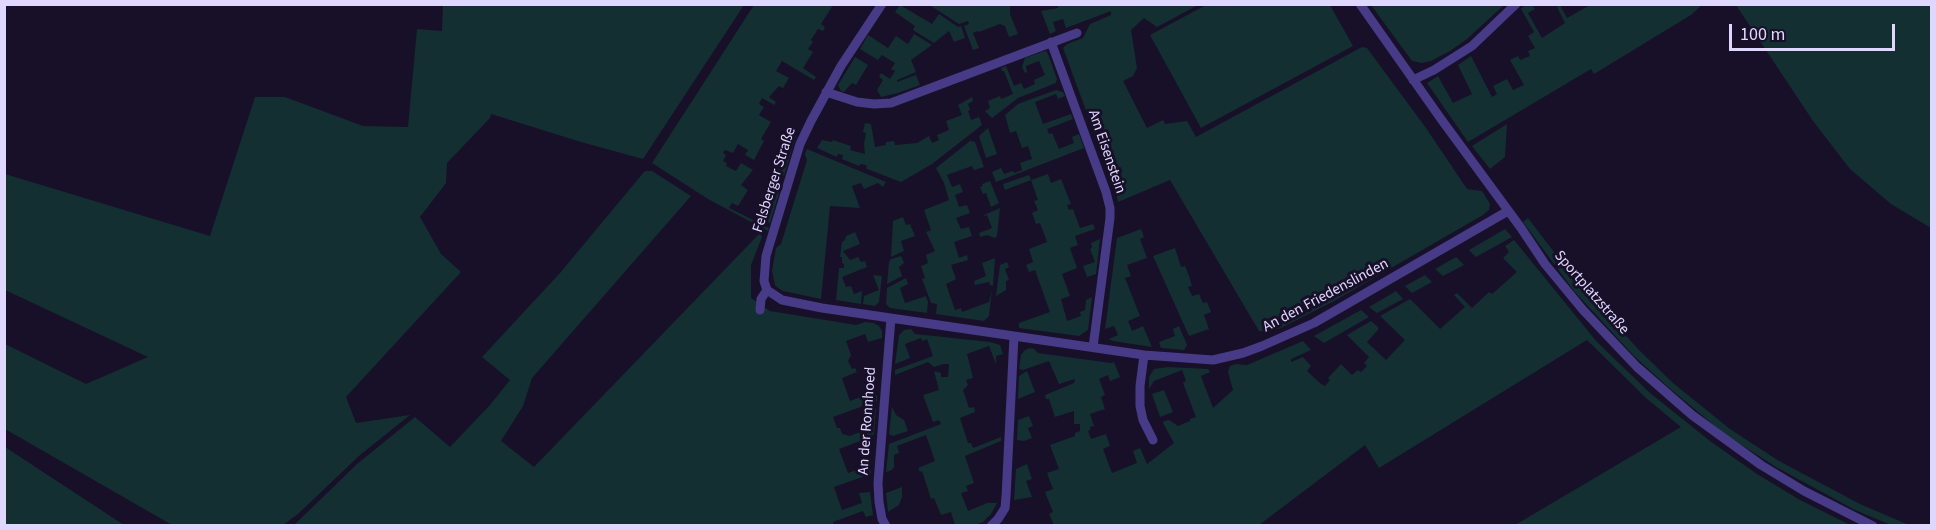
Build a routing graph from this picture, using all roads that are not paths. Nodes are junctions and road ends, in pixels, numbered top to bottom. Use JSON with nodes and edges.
{"nodes":[{"id":1,"x":882,"y":4,"type":"edge"},
{"id":2,"x":1360,"y":4,"type":"edge"},
{"id":3,"x":1516,"y":4,"type":"edge"},
{"id":4,"x":1077,"y":33,"type":"dead end"},
{"id":5,"x":1051,"y":42,"type":"junction"},
{"id":6,"x":1413,"y":80,"type":"junction"},
{"id":7,"x":826,"y":93,"type":"junction"},
{"id":8,"x":1508,"y":212,"type":"junction"},
{"id":9,"x":767,"y":290,"type":"junction"},
{"id":10,"x":760,"y":310,"type":"dead end"},
{"id":11,"x":891,"y":318,"type":"junction"},
{"id":12,"x":1014,"y":336,"type":"junction"},
{"id":13,"x":1093,"y":347,"type":"junction"},
{"id":14,"x":1144,"y":355,"type":"junction"},
{"id":15,"x":1153,"y":440,"type":"dead end"},
{"id":16,"x":886,"y":525,"type":"edge"},
{"id":17,"x":991,"y":525,"type":"edge"},
{"id":18,"x":1873,"y":525,"type":"edge"}],
"edges":[{"from":1,"to":7,"type":"street","name":"Felsberger Straße"},
{"from":2,"to":6,"type":"street","name":"Sportplatzstraße"},
{"from":3,"to":6,"type":"street"},
{"from":4,"to":5,"type":"street"},
{"from":5,"to":7,"type":"street"},
{"from":5,"to":13,"type":"street","name":"Am Eisenstein"},
{"from":6,"to":8,"type":"street","name":"Sportplatzstraße"},
{"from":7,"to":9,"type":"street","name":"Felsberger Straße"},
{"from":8,"to":14,"type":"street","name":"An den Friedenslinden"},
{"from":8,"to":18,"type":"street","name":"Sportplatzstraße"},
{"from":9,"to":10,"type":"street","name":"Felsberger Straße"},
{"from":9,"to":11,"type":"street","name":"An den Friedenslinden"},
{"from":11,"to":12,"type":"street","name":"An den Friedenslinden"},
{"from":11,"to":16,"type":"street","name":"An der Ronnhoed"},
{"from":12,"to":13,"type":"street","name":"An den Friedenslinden"},
{"from":12,"to":17,"type":"street"},
{"from":13,"to":14,"type":"street","name":"An den Friedenslinden"},
{"from":14,"to":15,"type":"street"}]}
